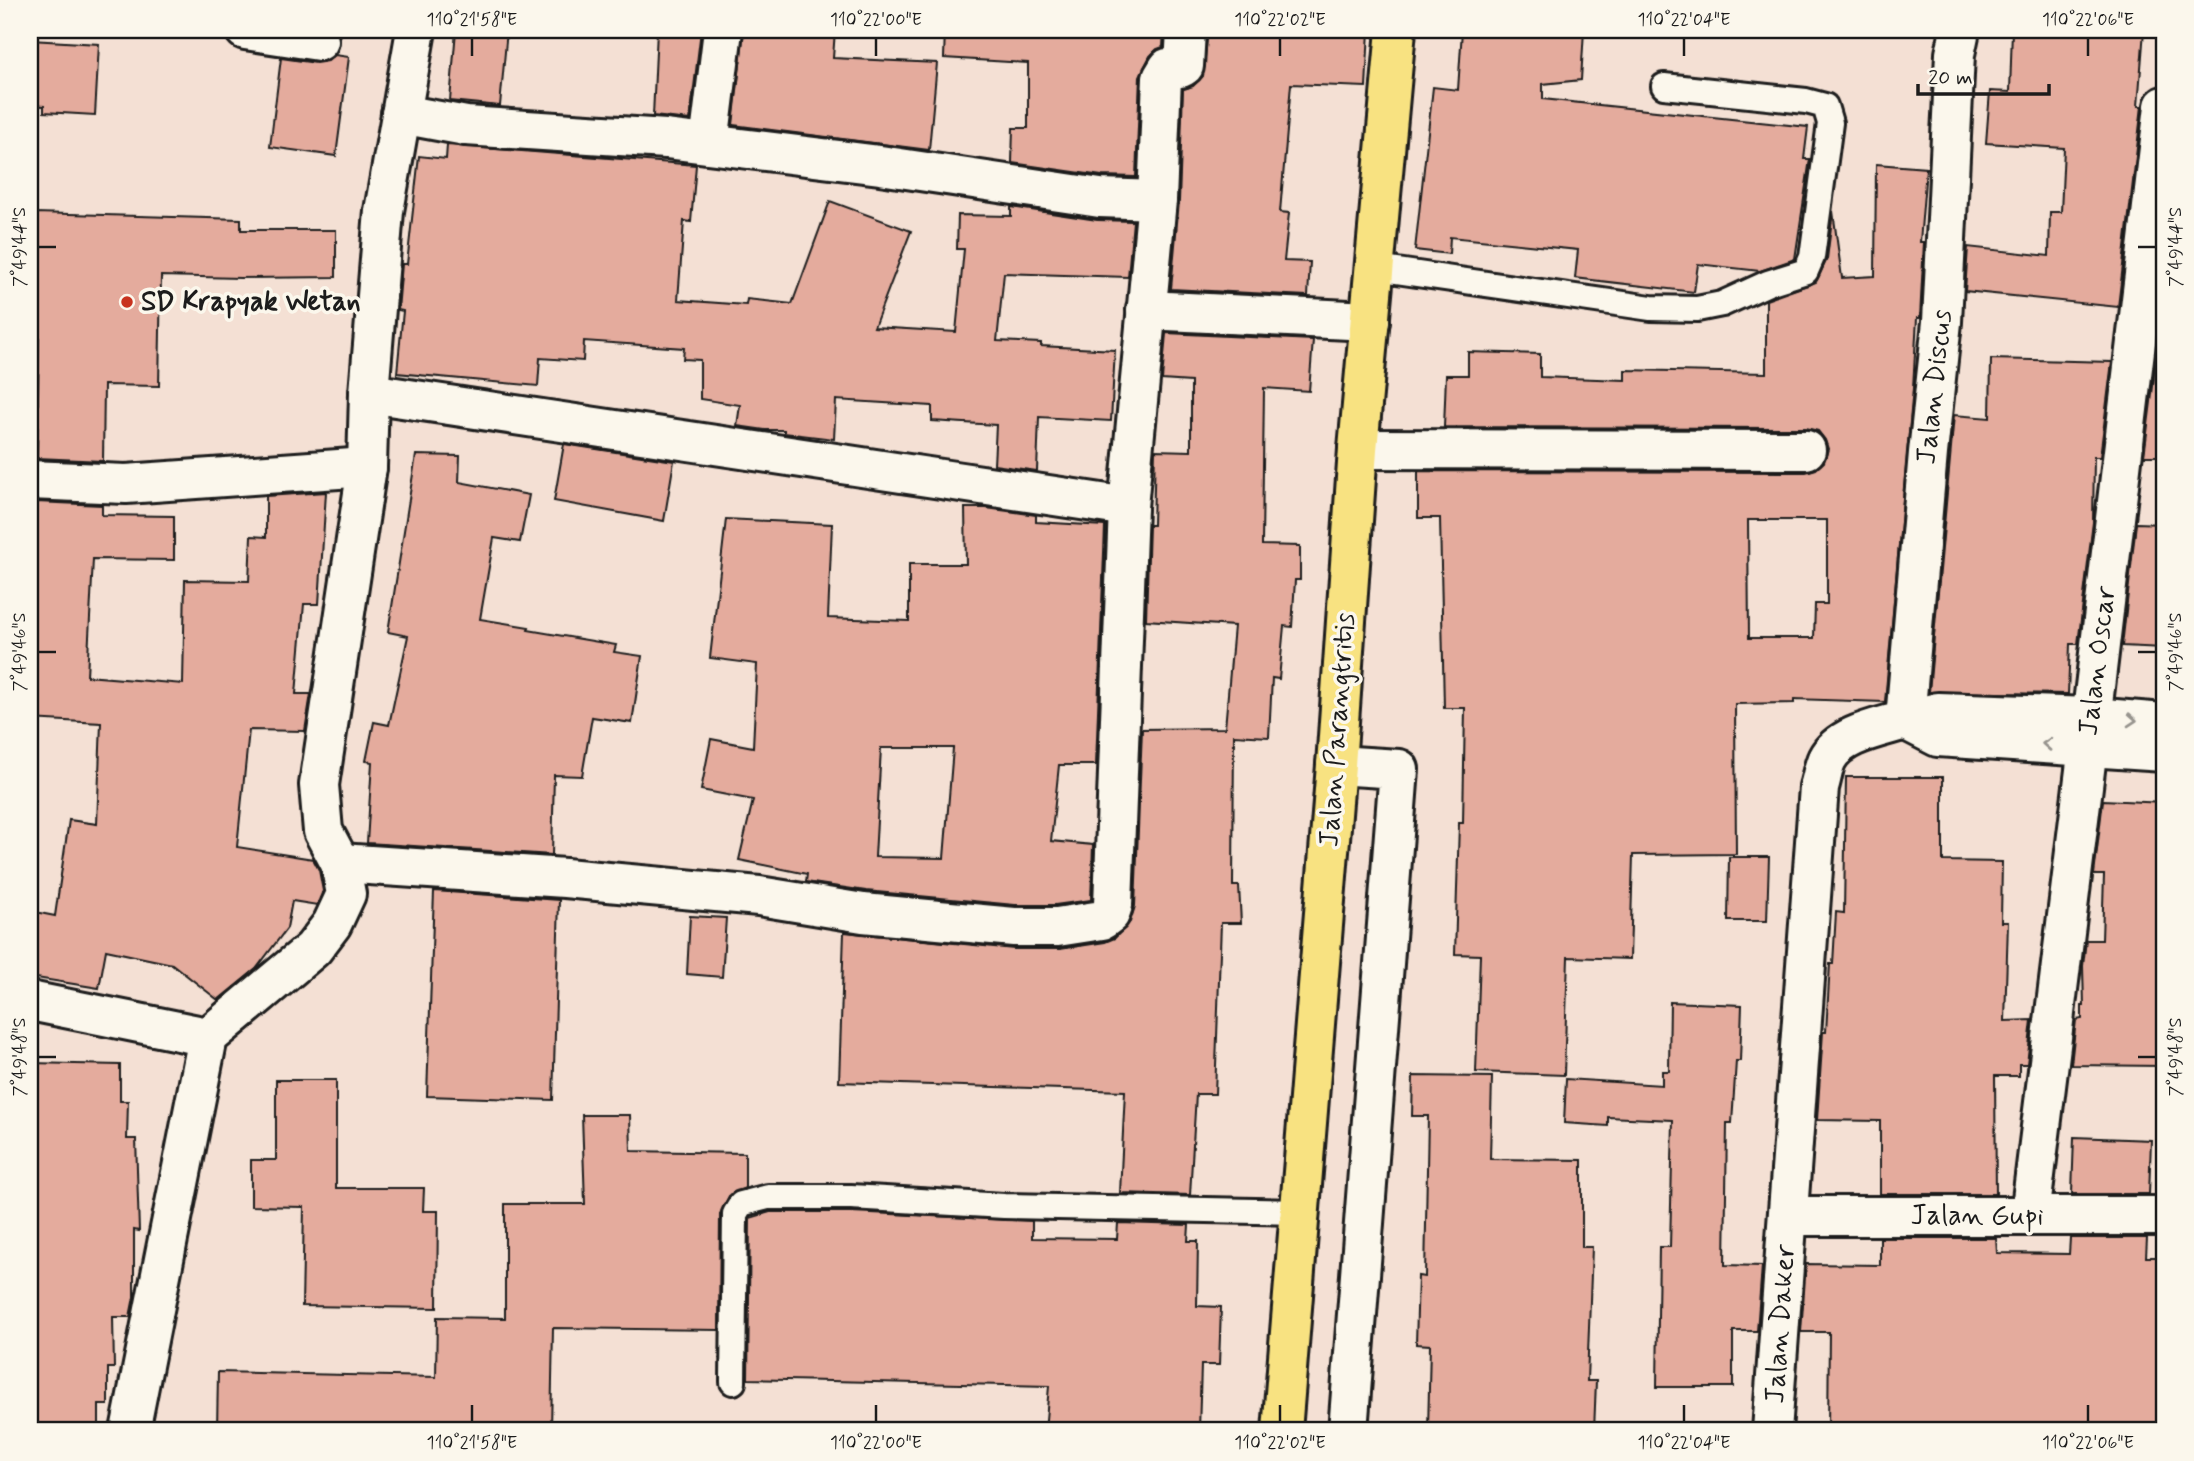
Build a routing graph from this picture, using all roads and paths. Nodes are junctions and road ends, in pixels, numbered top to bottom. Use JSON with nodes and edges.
{"nodes":[{"id":1,"x":245,"y":30,"type":"edge"},
{"id":2,"x":416,"y":30,"type":"edge"},
{"id":3,"x":723,"y":30,"type":"edge"},
{"id":4,"x":1186,"y":30,"type":"edge"},
{"id":5,"x":1396,"y":30,"type":"edge"},
{"id":6,"x":319,"y":41,"type":"dead end"},
{"id":7,"x":1958,"y":42,"type":"edge"},
{"id":8,"x":1664,"y":86,"type":"dead end"},
{"id":9,"x":2164,"y":106,"type":"edge"},
{"id":10,"x":401,"y":114,"type":"junction"},
{"id":11,"x":709,"y":144,"type":"junction"},
{"id":12,"x":1157,"y":200,"type":"junction"},
{"id":13,"x":1376,"y":268,"type":"junction"},
{"id":14,"x":1146,"y":310,"type":"junction"},
{"id":15,"x":1370,"y":321,"type":"junction"},
{"id":16,"x":369,"y":393,"type":"junction"},
{"id":17,"x":1358,"y":449,"type":"junction"},
{"id":18,"x":1806,"y":450,"type":"dead end"},
{"id":19,"x":367,"y":467,"type":"junction"},
{"id":20,"x":30,"y":480,"type":"edge"},
{"id":21,"x":1128,"y":507,"type":"junction"},
{"id":22,"x":1905,"y":720,"type":"junction"},
{"id":23,"x":2164,"y":723,"type":"edge"},
{"id":24,"x":2090,"y":732,"type":"junction"},
{"id":25,"x":2164,"y":752,"type":"edge"},
{"id":26,"x":1336,"y":765,"type":"junction"},
{"id":27,"x":340,"y":863,"type":"junction"},
{"id":28,"x":30,"y":1001,"type":"edge"},
{"id":29,"x":208,"y":1037,"type":"junction"},
{"id":30,"x":1300,"y":1212,"type":"junction"},
{"id":31,"x":1789,"y":1216,"type":"junction"},
{"id":32,"x":2029,"y":1216,"type":"junction"},
{"id":33,"x":2164,"y":1216,"type":"edge"},
{"id":34,"x":733,"y":1382,"type":"dead end"},
{"id":35,"x":130,"y":1431,"type":"edge"},
{"id":36,"x":1282,"y":1431,"type":"edge"},
{"id":37,"x":1348,"y":1431,"type":"edge"},
{"id":38,"x":1772,"y":1431,"type":"edge"}],
"edges":[{"from":1,"to":6,"type":"street"},
{"from":2,"to":10,"type":"street"},
{"from":3,"to":11,"type":"street"},
{"from":4,"to":12,"type":"street"},
{"from":5,"to":13,"type":"main road","name":"Jalan Parangtritis"},
{"from":7,"to":22,"type":"street","name":"Jalan Discus"},
{"from":8,"to":13,"type":"lane"},
{"from":9,"to":24,"type":"street","name":"Jalan Oscar"},
{"from":10,"to":11,"type":"street"},
{"from":10,"to":16,"type":"street"},
{"from":11,"to":12,"type":"street"},
{"from":12,"to":14,"type":"street"},
{"from":13,"to":15,"type":"main road","name":"Jalan Parangtritis"},
{"from":14,"to":15,"type":"street"},
{"from":14,"to":21,"type":"street"},
{"from":15,"to":17,"type":"main road","name":"Jalan Parangtritis"},
{"from":16,"to":19,"type":"street"},
{"from":16,"to":21,"type":"street"},
{"from":17,"to":18,"type":"street"},
{"from":17,"to":26,"type":"main road","name":"Jalan Parangtritis"},
{"from":19,"to":20,"type":"street"},
{"from":19,"to":27,"type":"street"},
{"from":21,"to":27,"type":"street"},
{"from":22,"to":24,"type":"street","name":"Jalan Daker"},
{"from":22,"to":31,"type":"street","name":"Jalan Daker"},
{"from":24,"to":23,"type":"street","one_way":true},
{"from":24,"to":25,"type":"street"},
{"from":24,"to":32,"type":"street","name":"Jalan Oscar"},
{"from":26,"to":30,"type":"main road","name":"Jalan Parangtritis"},
{"from":26,"to":37,"type":"street"},
{"from":27,"to":29,"type":"street"},
{"from":28,"to":29,"type":"street"},
{"from":29,"to":35,"type":"street"},
{"from":30,"to":34,"type":"lane"},
{"from":30,"to":36,"type":"main road","name":"Jalan Parangtritis"},
{"from":31,"to":32,"type":"street","name":"Jalan Gupi"},
{"from":31,"to":38,"type":"street","name":"Jalan Daker"},
{"from":32,"to":33,"type":"street","name":"Jalan Gupi"}]}
